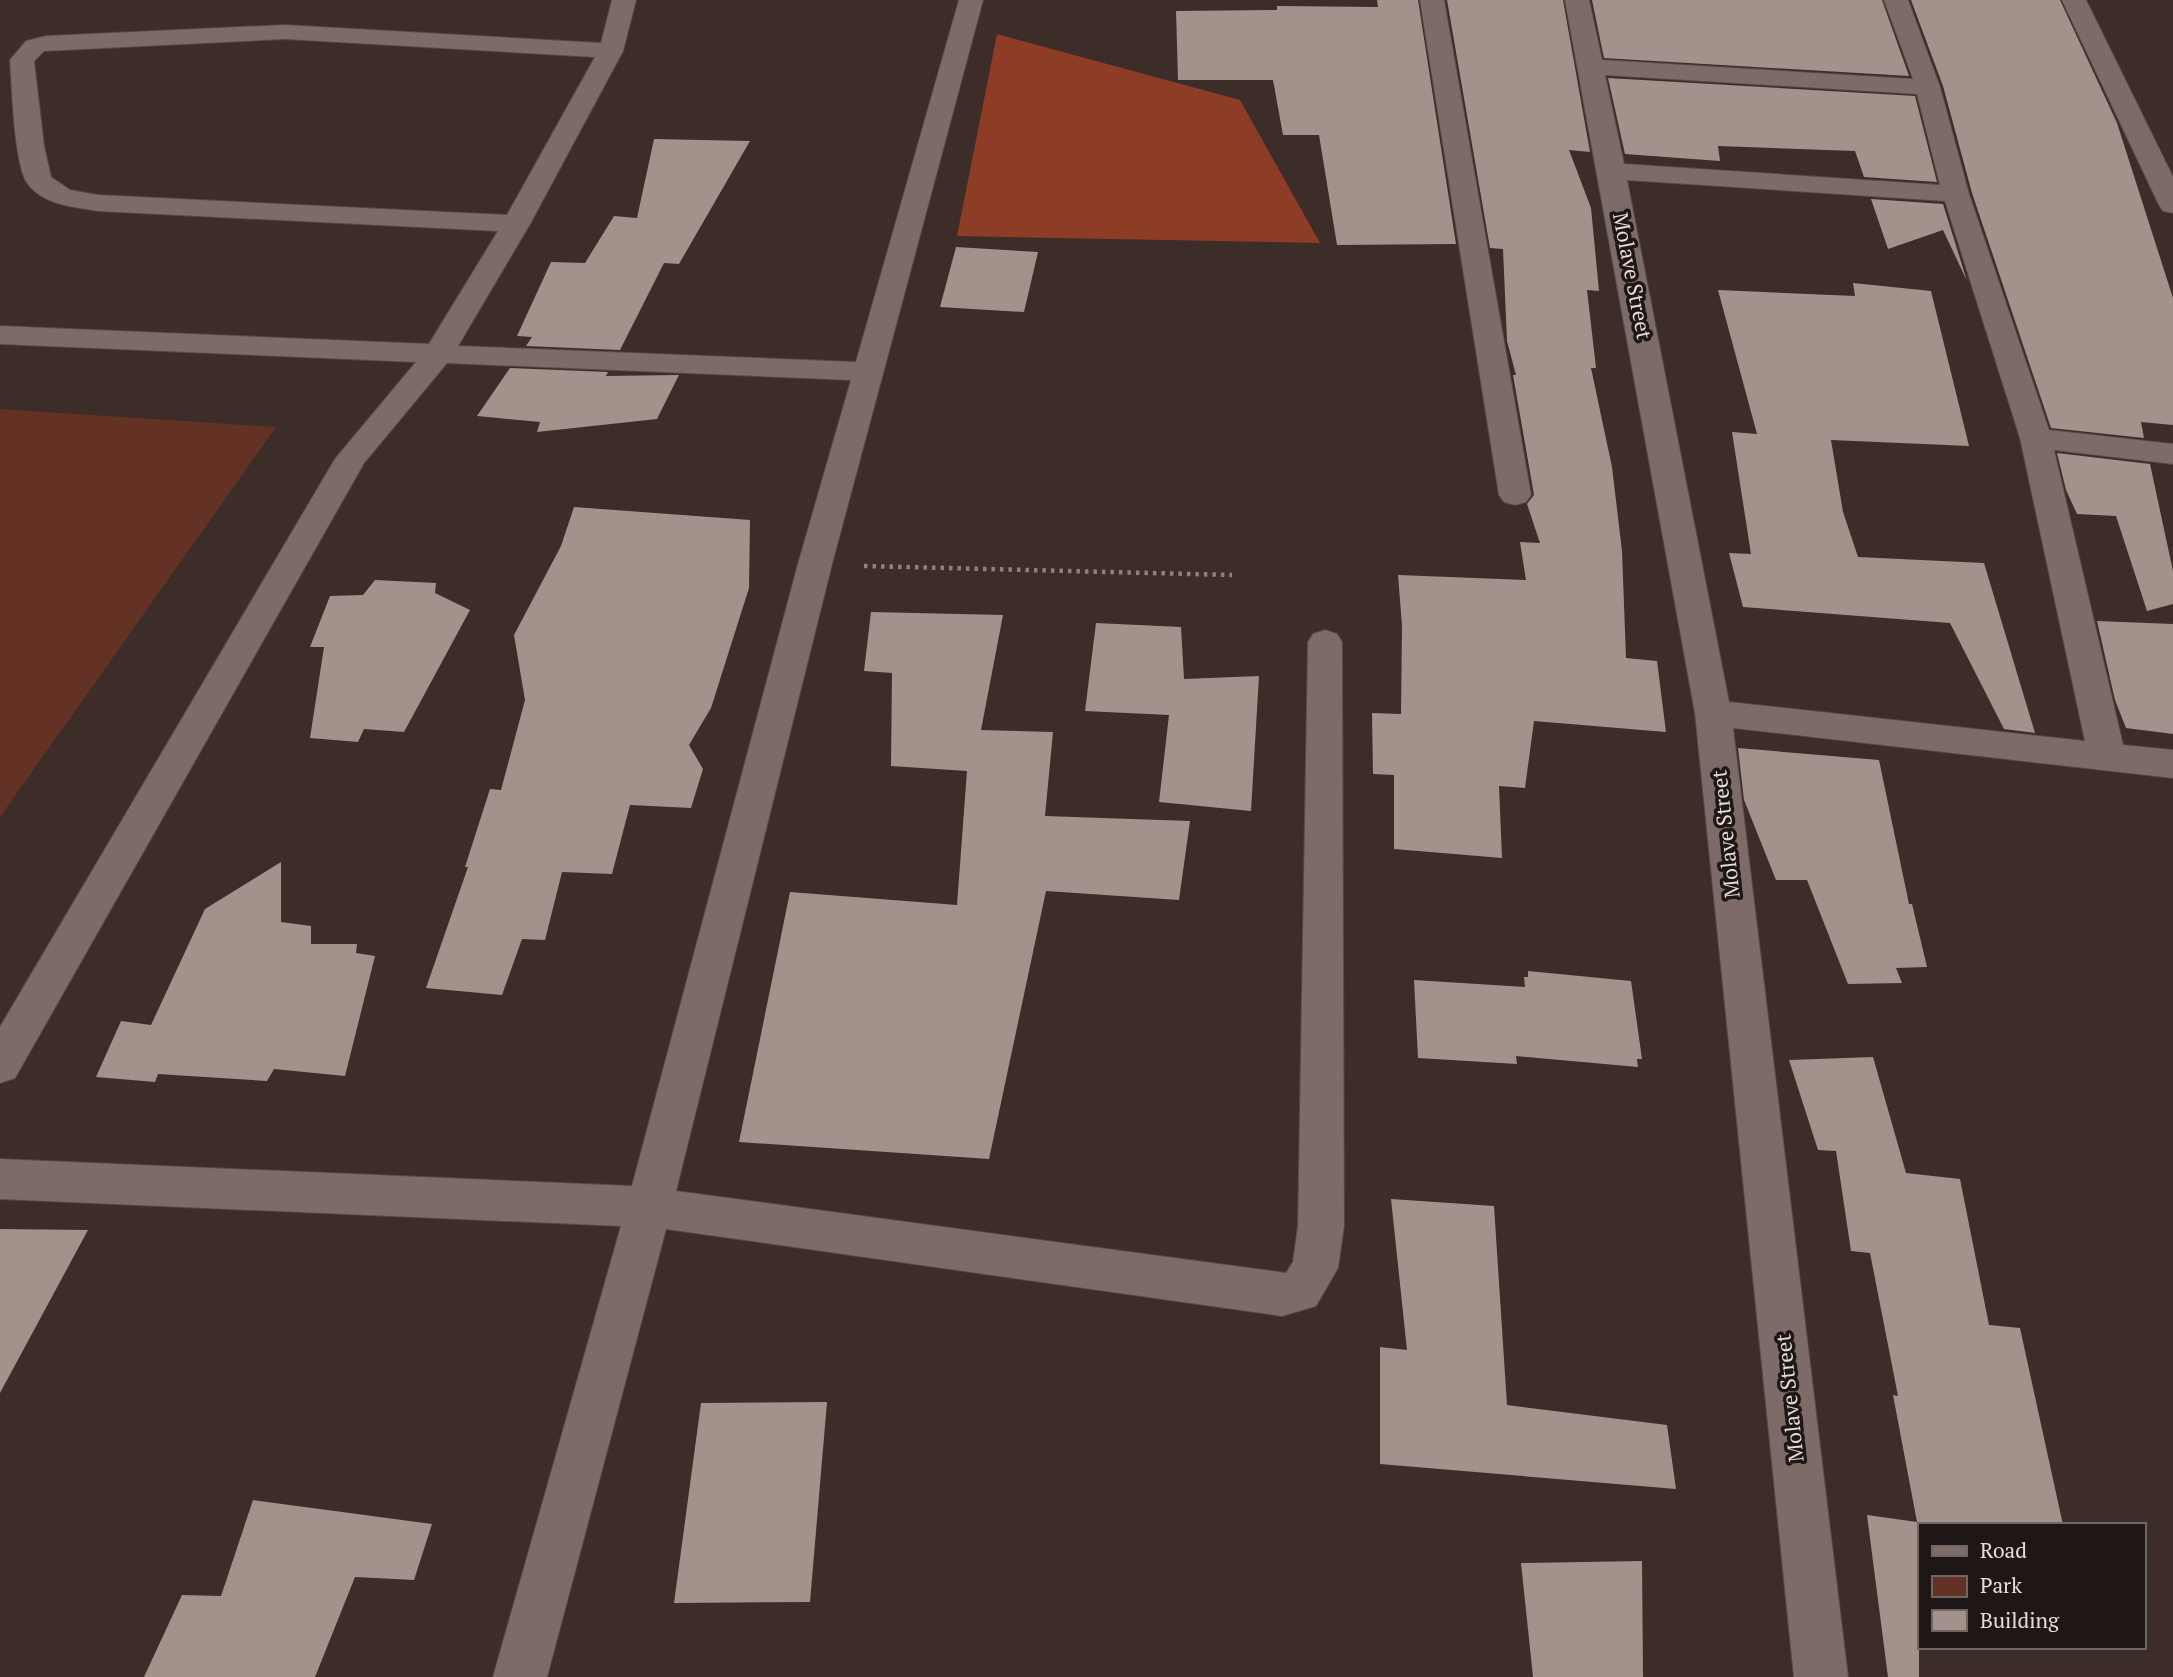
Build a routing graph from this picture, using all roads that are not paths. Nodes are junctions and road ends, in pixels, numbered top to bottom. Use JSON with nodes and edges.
{"nodes":[{"id":1,"x":624,"y":0,"type":"edge"},
{"id":2,"x":971,"y":0,"type":"edge"},
{"id":3,"x":1432,"y":0,"type":"edge"},
{"id":4,"x":1577,"y":0,"type":"edge"},
{"id":5,"x":1896,"y":0,"type":"edge"},
{"id":6,"x":2074,"y":0,"type":"edge"},
{"id":7,"x":611,"y":51,"type":"junction"},
{"id":8,"x":1592,"y":67,"type":"junction"},
{"id":9,"x":1928,"y":88,"type":"junction"},
{"id":10,"x":1612,"y":171,"type":"junction"},
{"id":11,"x":1956,"y":194,"type":"junction"},
{"id":12,"x":2173,"y":205,"type":"edge"},
{"id":13,"x":516,"y":225,"type":"junction"},
{"id":14,"x":0,"y":335,"type":"edge"},
{"id":15,"x":439,"y":353,"type":"junction"},
{"id":16,"x":868,"y":372,"type":"junction"},
{"id":17,"x":2036,"y":438,"type":"junction"},
{"id":18,"x":2173,"y":454,"type":"edge"},
{"id":19,"x":1515,"y":495,"type":"dead end"},
{"id":20,"x":1325,"y":642,"type":"dead end"},
{"id":21,"x":1713,"y":713,"type":"junction"},
{"id":22,"x":2107,"y":756,"type":"junction"},
{"id":23,"x":2173,"y":764,"type":"edge"},
{"id":24,"x":0,"y":1065,"type":"edge"},
{"id":25,"x":0,"y":1179,"type":"edge"},
{"id":26,"x":649,"y":1208,"type":"junction"},
{"id":27,"x":520,"y":1677,"type":"edge"},
{"id":28,"x":1821,"y":1677,"type":"edge"}],
"edges":[{"from":1,"to":7,"type":"street"},
{"from":2,"to":16,"type":"street"},
{"from":3,"to":19,"type":"street"},
{"from":4,"to":8,"type":"street","name":"Molave Street"},
{"from":5,"to":9,"type":"street"},
{"from":6,"to":12,"type":"street"},
{"from":7,"to":13,"type":"street"},
{"from":7,"to":13,"type":"street"},
{"from":8,"to":9,"type":"street"},
{"from":8,"to":10,"type":"street","name":"Molave Street"},
{"from":9,"to":11,"type":"street"},
{"from":10,"to":11,"type":"street"},
{"from":10,"to":21,"type":"street","name":"Molave Street"},
{"from":11,"to":17,"type":"street"},
{"from":13,"to":15,"type":"street"},
{"from":14,"to":15,"type":"street"},
{"from":15,"to":16,"type":"street"},
{"from":15,"to":24,"type":"street"},
{"from":16,"to":26,"type":"street"},
{"from":17,"to":18,"type":"street"},
{"from":17,"to":22,"type":"street"},
{"from":20,"to":26,"type":"street"},
{"from":21,"to":22,"type":"street"},
{"from":21,"to":28,"type":"street","name":"Molave Street"},
{"from":22,"to":23,"type":"street"},
{"from":25,"to":26,"type":"street"},
{"from":26,"to":27,"type":"street"}]}
